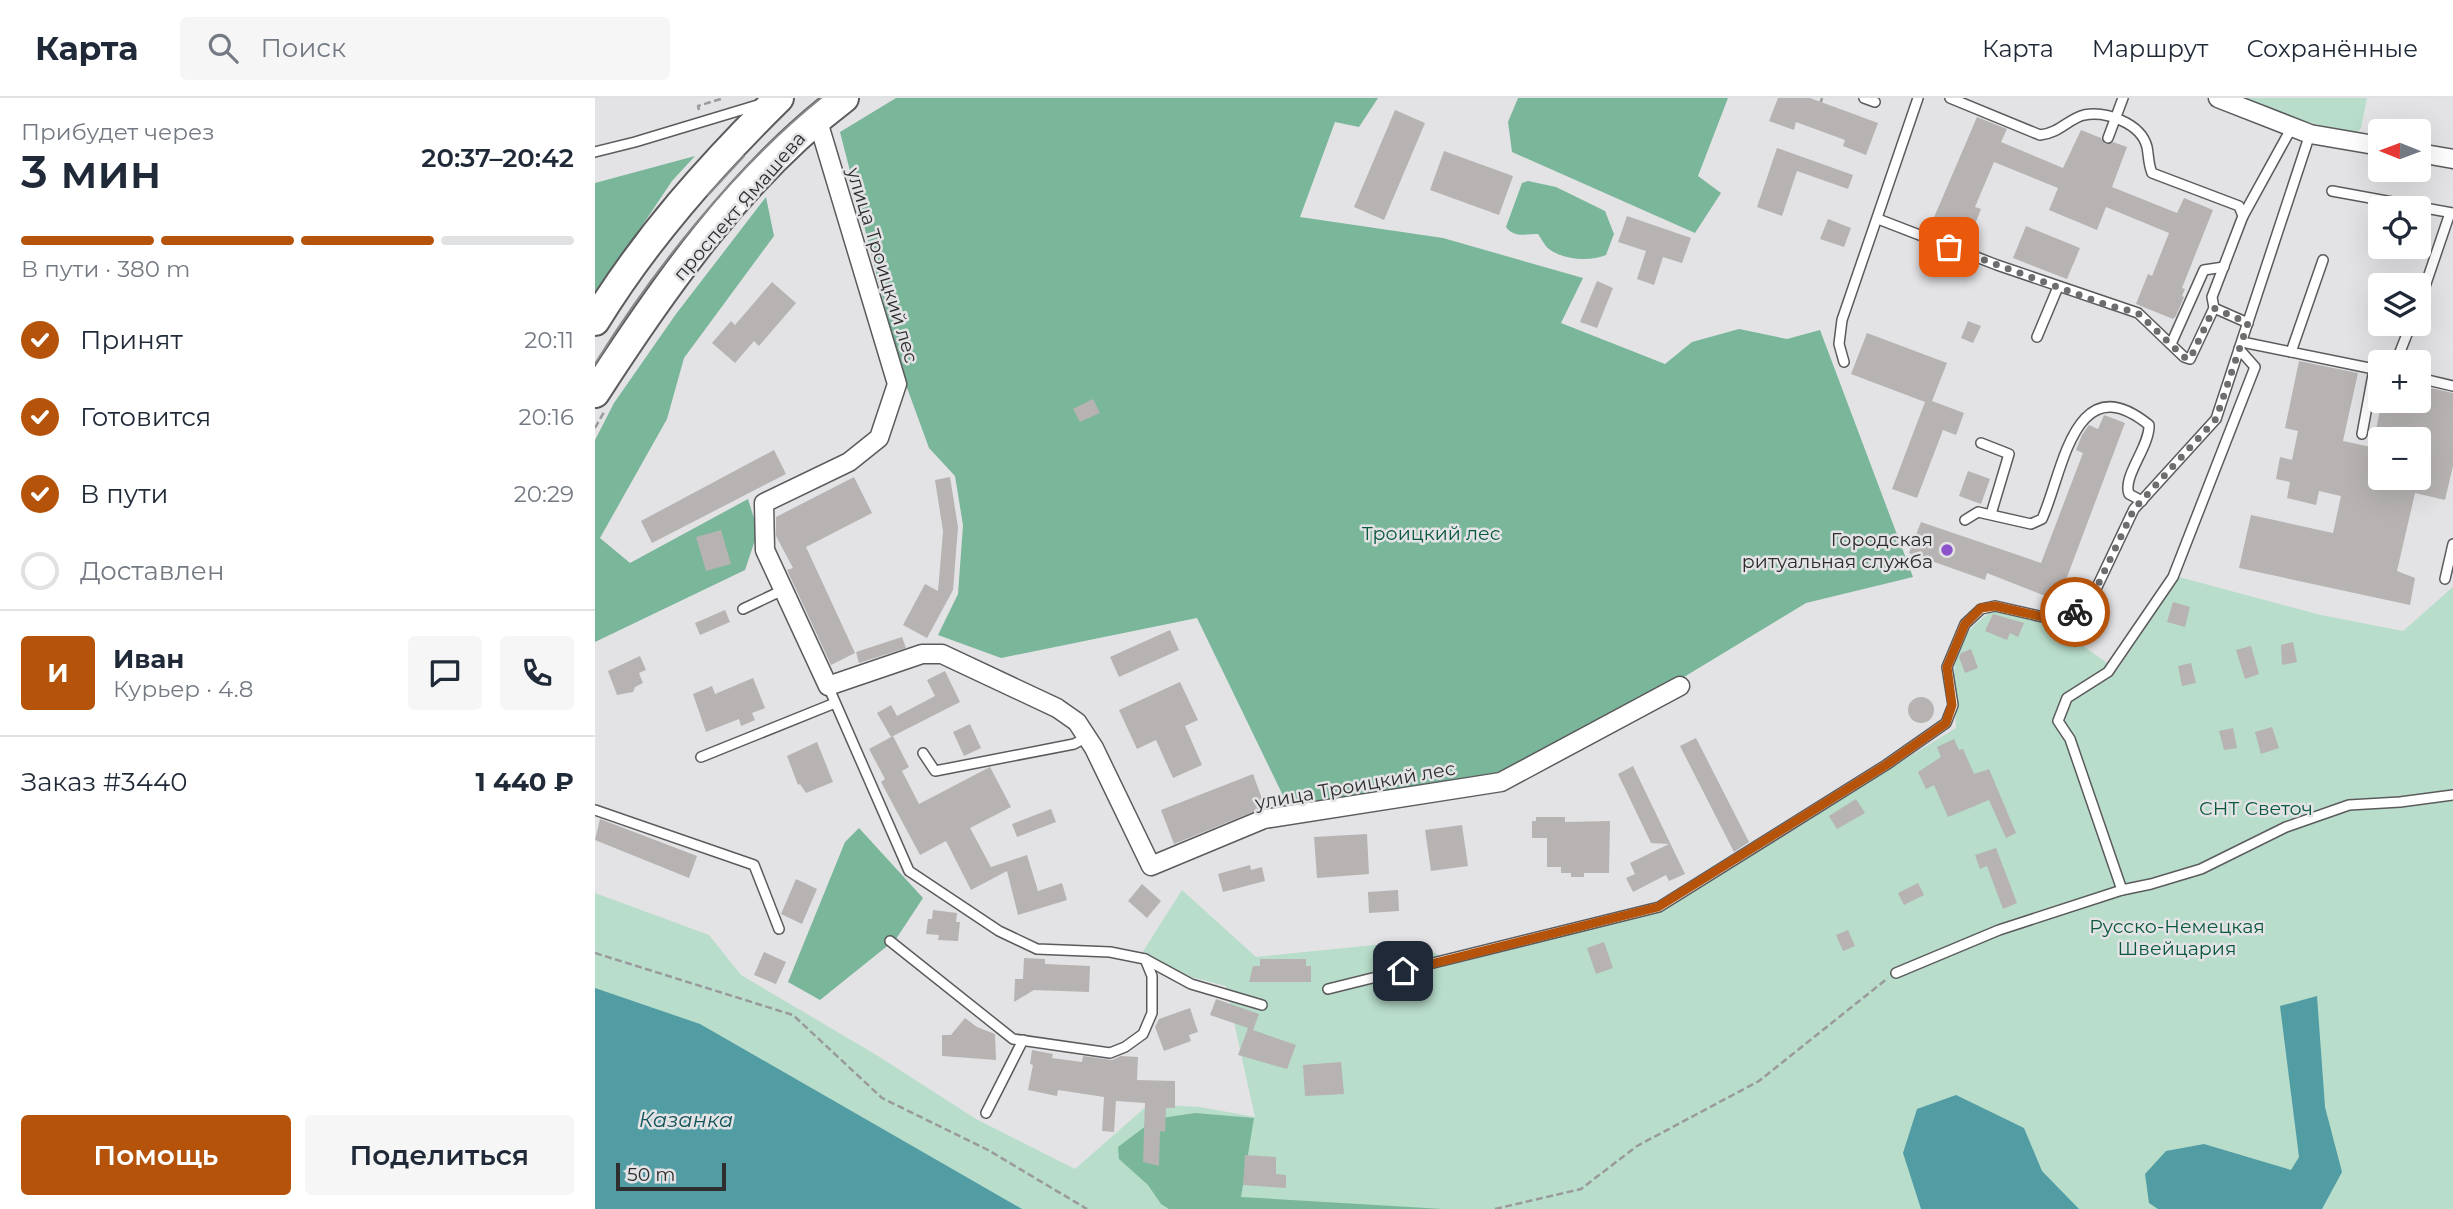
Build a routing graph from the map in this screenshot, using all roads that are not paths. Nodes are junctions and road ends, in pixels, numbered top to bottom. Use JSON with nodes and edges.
{"nodes":[{"id":1,"x":779,"y":98,"type":"edge"},
{"id":2,"x":844,"y":98,"type":"edge"},
{"id":3,"x":1864,"y":98,"type":"edge"},
{"id":4,"x":1917,"y":98,"type":"edge"},
{"id":5,"x":1950,"y":98,"type":"edge"},
{"id":6,"x":2123,"y":98,"type":"edge"},
{"id":7,"x":2218,"y":98,"type":"edge"},
{"id":8,"x":1875,"y":102,"type":"dead end"},
{"id":9,"x":817,"y":118,"type":"junction"},
{"id":10,"x":2115,"y":119,"type":"junction"},
{"id":11,"x":2292,"y":127,"type":"junction"},
{"id":12,"x":2310,"y":134,"type":"junction"},
{"id":13,"x":2108,"y":138,"type":"dead end"},
{"id":14,"x":2368,"y":144,"type":"edge"},
{"id":15,"x":595,"y":152,"type":"edge"},
{"id":16,"x":2431,"y":155,"type":"edge"},
{"id":17,"x":2453,"y":159,"type":"edge"},
{"id":18,"x":2332,"y":191,"type":"dead end"},
{"id":19,"x":2452,"y":213,"type":"edge"},
{"id":20,"x":2243,"y":216,"type":"junction"},
{"id":21,"x":1878,"y":219,"type":"junction"},
{"id":22,"x":2323,"y":260,"type":"dead end"},
{"id":23,"x":2224,"y":267,"type":"junction"},
{"id":24,"x":2430,"y":273,"type":"edge"},
{"id":25,"x":2057,"y":287,"type":"junction"},
{"id":26,"x":2214,"y":308,"type":"junction"},
{"id":27,"x":595,"y":321,"type":"edge"},
{"id":28,"x":2248,"y":323,"type":"junction"},
{"id":29,"x":2038,"y":337,"type":"dead end"},
{"id":30,"x":2171,"y":344,"type":"junction"},
{"id":31,"x":2240,"y":346,"type":"junction"},
{"id":32,"x":2291,"y":352,"type":"junction"},
{"id":33,"x":1844,"y":362,"type":"dead end"},
{"id":34,"x":2368,"y":367,"type":"edge"},
{"id":35,"x":2431,"y":381,"type":"edge"},
{"id":36,"x":2453,"y":386,"type":"edge"},
{"id":37,"x":601,"y":401,"type":"edge"},
{"id":38,"x":2368,"y":408,"type":"edge"},
{"id":39,"x":2362,"y":434,"type":"dead end"},
{"id":40,"x":1980,"y":443,"type":"dead end"},
{"id":41,"x":2142,"y":501,"type":"junction"},
{"id":42,"x":1991,"y":514,"type":"junction"},
{"id":43,"x":1965,"y":520,"type":"dead end"},
{"id":44,"x":2453,"y":544,"type":"edge"},
{"id":45,"x":2445,"y":579,"type":"dead end"},
{"id":46,"x":783,"y":590,"type":"junction"},
{"id":47,"x":744,"y":609,"type":"dead end"},
{"id":48,"x":1680,"y":686,"type":"dead end"},
{"id":49,"x":832,"y":695,"type":"junction"},
{"id":50,"x":1087,"y":737,"type":"junction"},
{"id":51,"x":923,"y":753,"type":"dead end"},
{"id":52,"x":701,"y":757,"type":"dead end"},
{"id":53,"x":2453,"y":794,"type":"edge"},
{"id":54,"x":595,"y":810,"type":"edge"},
{"id":55,"x":2122,"y":890,"type":"junction"},
{"id":56,"x":779,"y":929,"type":"dead end"},
{"id":57,"x":890,"y":942,"type":"dead end"},
{"id":58,"x":1145,"y":959,"type":"junction"},
{"id":59,"x":1896,"y":973,"type":"road end"},
{"id":60,"x":1328,"y":989,"type":"dead end"},
{"id":61,"x":1262,"y":1005,"type":"dead end"},
{"id":62,"x":1023,"y":1040,"type":"junction"},
{"id":63,"x":986,"y":1113,"type":"dead end"}],
"edges":[{"from":1,"to":15,"type":"lane"},
{"from":1,"to":27,"type":"main road"},
{"from":2,"to":9,"type":"main road","name":"проспект Ямашева"},
{"from":3,"to":8,"type":"lane"},
{"from":4,"to":21,"type":"lane"},
{"from":5,"to":10,"type":"lane"},
{"from":6,"to":10,"type":"lane"},
{"from":7,"to":11,"type":"street"},
{"from":9,"to":37,"type":"main road","name":"проспект Ямашева"},
{"from":9,"to":46,"type":"street","name":"улица Троицкий лес"},
{"from":10,"to":13,"type":"lane"},
{"from":10,"to":20,"type":"lane"},
{"from":11,"to":12,"type":"street"},
{"from":11,"to":20,"type":"lane"},
{"from":12,"to":14,"type":"street"},
{"from":12,"to":28,"type":"lane"},
{"from":16,"to":17,"type":"street"},
{"from":18,"to":19,"type":"lane"},
{"from":19,"to":24,"type":"lane"},
{"from":20,"to":23,"type":"lane"},
{"from":21,"to":25,"type":"lane"},
{"from":21,"to":33,"type":"lane"},
{"from":22,"to":32,"type":"lane"},
{"from":23,"to":26,"type":"lane"},
{"from":23,"to":30,"type":"lane"},
{"from":25,"to":29,"type":"lane"},
{"from":25,"to":30,"type":"lane"},
{"from":26,"to":28,"type":"lane"},
{"from":26,"to":30,"type":"lane"},
{"from":28,"to":31,"type":"lane"},
{"from":31,"to":32,"type":"lane"},
{"from":31,"to":41,"type":"lane"},
{"from":31,"to":55,"type":"lane"},
{"from":32,"to":34,"type":"lane"},
{"from":35,"to":36,"type":"lane"},
{"from":38,"to":39,"type":"lane"},
{"from":40,"to":42,"type":"lane"},
{"from":41,"to":42,"type":"lane"},
{"from":41,"to":60,"type":"lane"},
{"from":42,"to":43,"type":"lane"},
{"from":44,"to":45,"type":"lane"},
{"from":46,"to":47,"type":"lane"},
{"from":46,"to":49,"type":"street","name":"улица Троицкий лес"},
{"from":48,"to":50,"type":"street","name":"улица Троицкий лес"},
{"from":49,"to":50,"type":"street","name":"улица Троицкий лес"},
{"from":49,"to":52,"type":"lane"},
{"from":49,"to":58,"type":"lane"},
{"from":50,"to":51,"type":"lane"},
{"from":53,"to":55,"type":"lane"},
{"from":54,"to":56,"type":"lane"},
{"from":55,"to":59,"type":"lane"},
{"from":57,"to":62,"type":"lane"},
{"from":58,"to":61,"type":"lane"},
{"from":58,"to":62,"type":"lane"},
{"from":62,"to":63,"type":"lane"}]}
